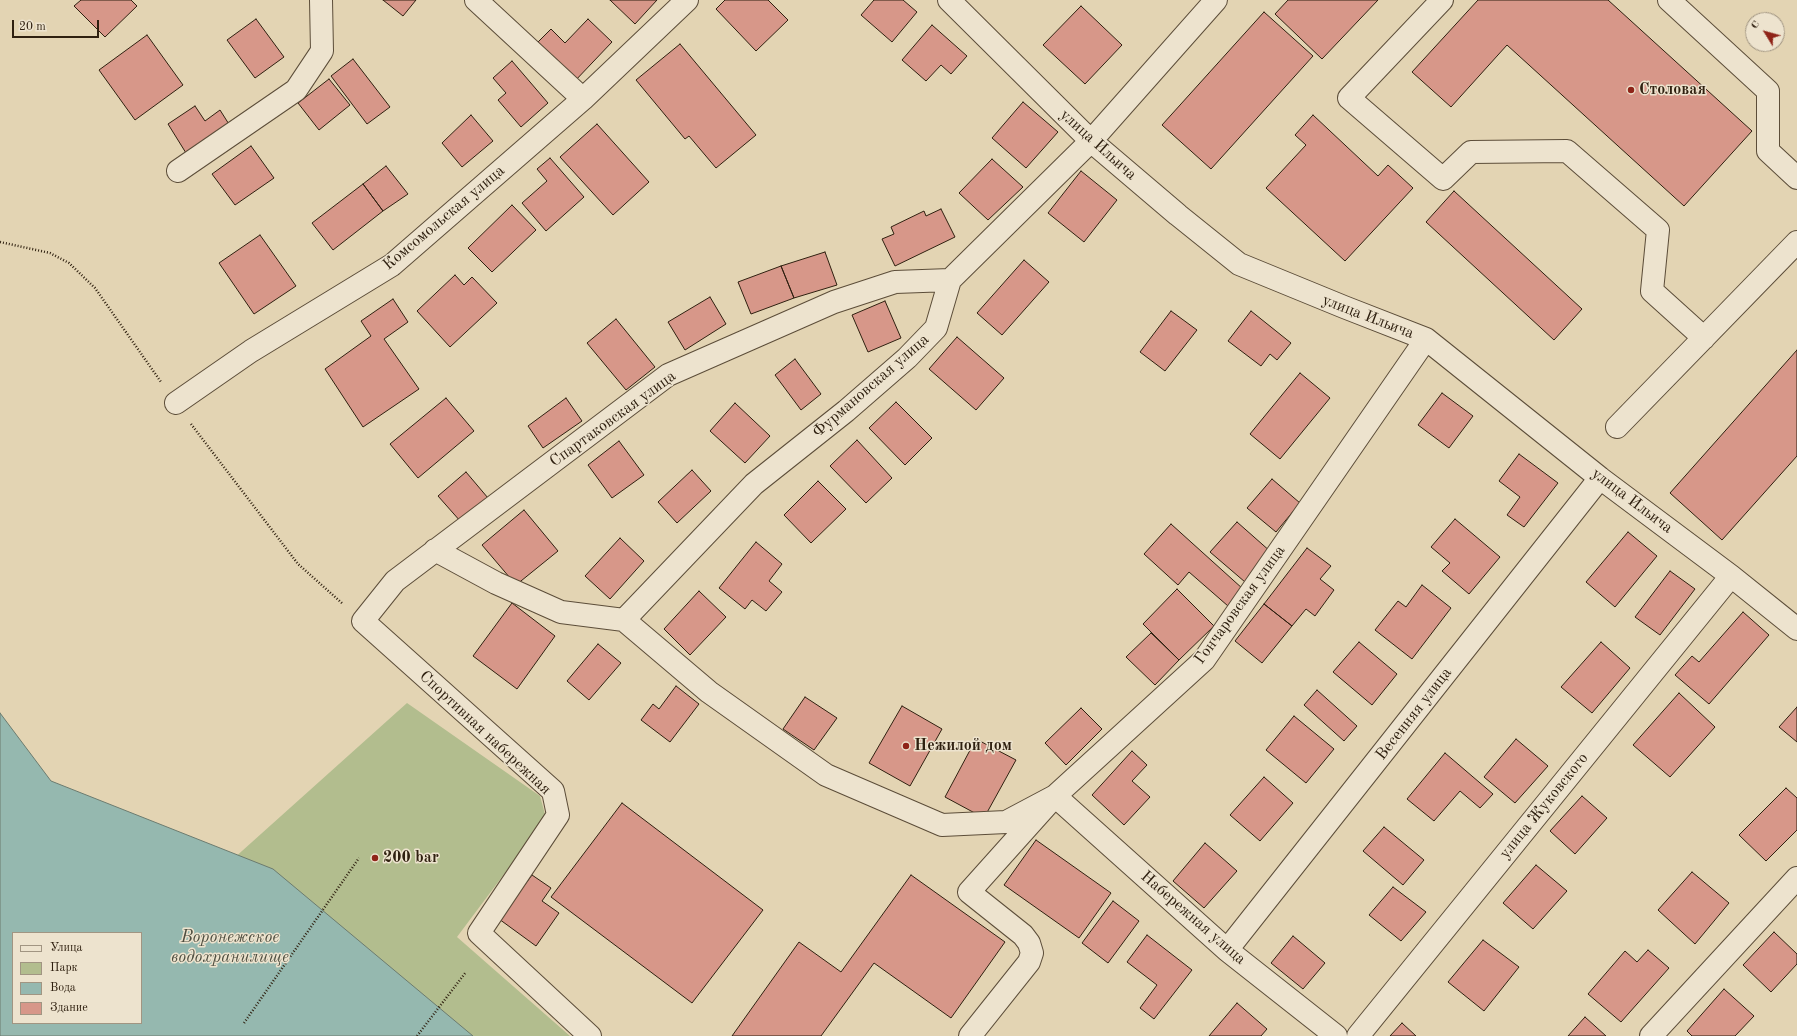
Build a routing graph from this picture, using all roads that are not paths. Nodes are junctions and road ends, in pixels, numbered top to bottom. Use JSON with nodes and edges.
{"nodes":[{"id":1,"x":321,"y":0,"type":"edge"},
{"id":2,"x":476,"y":0,"type":"edge"},
{"id":3,"x":687,"y":0,"type":"edge"},
{"id":4,"x":948,"y":0,"type":"edge"},
{"id":5,"x":1216,"y":0,"type":"edge"},
{"id":6,"x":1442,"y":0,"type":"edge"},
{"id":7,"x":1669,"y":0,"type":"edge"},
{"id":8,"x":584,"y":100,"type":"junction"},
{"id":9,"x":1091,"y":141,"type":"junction"},
{"id":10,"x":178,"y":171,"type":"dead end"},
{"id":11,"x":1797,"y":178,"type":"edge"},
{"id":12,"x":1797,"y":242,"type":"edge"},
{"id":13,"x":950,"y":280,"type":"junction"},
{"id":14,"x":1704,"y":338,"type":"junction"},
{"id":15,"x":1426,"y":339,"type":"junction"},
{"id":16,"x":176,"y":403,"type":"dead end"},
{"id":17,"x":1617,"y":427,"type":"dead end"},
{"id":18,"x":1600,"y":478,"type":"junction"},
{"id":19,"x":435,"y":550,"type":"junction"},
{"id":20,"x":1731,"y":576,"type":"junction"},
{"id":21,"x":624,"y":620,"type":"junction"},
{"id":22,"x":363,"y":621,"type":"joint"},
{"id":23,"x":1797,"y":629,"type":"edge"},
{"id":24,"x":1054,"y":796,"type":"junction"},
{"id":25,"x":1797,"y":878,"type":"edge"},
{"id":26,"x":1227,"y":950,"type":"junction"},
{"id":27,"x":590,"y":1036,"type":"edge"},
{"id":28,"x":970,"y":1036,"type":"edge"},
{"id":29,"x":1336,"y":1036,"type":"edge"},
{"id":30,"x":1358,"y":1036,"type":"edge"},
{"id":31,"x":1651,"y":1036,"type":"edge"}],
"edges":[{"from":1,"to":10,"type":"street"},
{"from":2,"to":8,"type":"street"},
{"from":3,"to":8,"type":"street","name":"Комсомольская улица"},
{"from":4,"to":9,"type":"street","name":"улица Ильича"},
{"from":5,"to":9,"type":"street","name":"Фурмановская улица"},
{"from":6,"to":14,"type":"street"},
{"from":7,"to":11,"type":"street"},
{"from":8,"to":16,"type":"street","name":"Комсомольская улица"},
{"from":9,"to":13,"type":"street","name":"Фурмановская улица"},
{"from":9,"to":15,"type":"street","name":"улица Ильича"},
{"from":12,"to":14,"type":"street"},
{"from":13,"to":19,"type":"street","name":"Спартаковская улица"},
{"from":13,"to":21,"type":"street","name":"Фурмановская улица"},
{"from":14,"to":17,"type":"street"},
{"from":15,"to":18,"type":"street","name":"улица Ильича"},
{"from":15,"to":24,"type":"street","name":"Гончаровская улица"},
{"from":18,"to":20,"type":"street","name":"улица Ильича"},
{"from":18,"to":26,"type":"street","name":"Весенняя улица"},
{"from":19,"to":21,"type":"street"},
{"from":19,"to":22,"type":"street","name":"Спартаковская улица"},
{"from":20,"to":23,"type":"street","name":"улица Ильича"},
{"from":20,"to":30,"type":"street","name":"улица Жуковского"},
{"from":21,"to":24,"type":"street"},
{"from":22,"to":27,"type":"street","name":"Спортивная набережная"},
{"from":24,"to":26,"type":"street","name":"Набережная улица"},
{"from":24,"to":28,"type":"street","name":"Гончаровская улица"},
{"from":25,"to":31,"type":"street"},
{"from":26,"to":29,"type":"street","name":"Набережная улица"}]}
